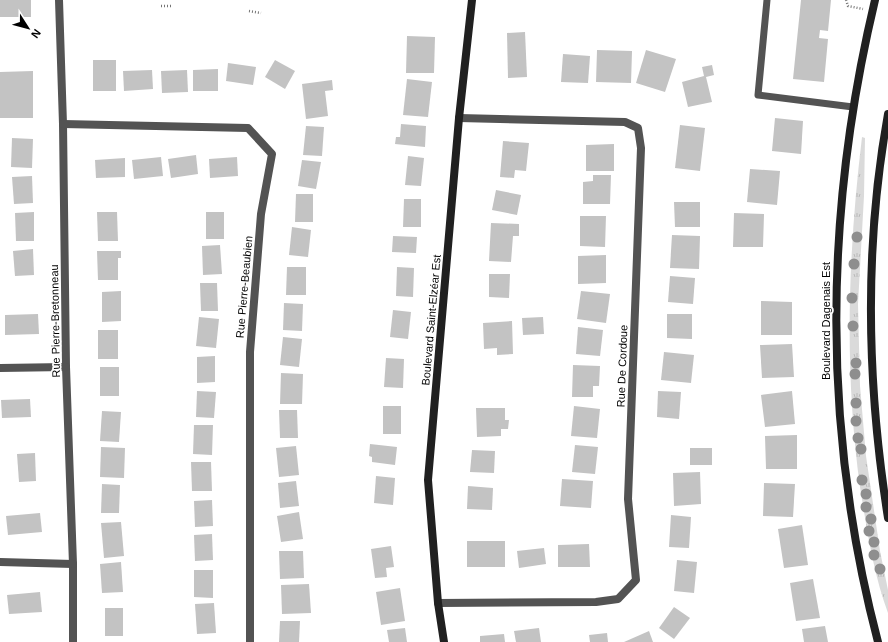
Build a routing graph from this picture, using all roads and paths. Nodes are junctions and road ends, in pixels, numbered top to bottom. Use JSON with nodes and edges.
{"nodes":[{"id":1,"x":59,"y":0,"type":"edge"},
{"id":2,"x":472,"y":0,"type":"edge"},
{"id":3,"x":767,"y":0,"type":"edge"},
{"id":4,"x":846,"y":0,"type":"edge"},
{"id":5,"x":875,"y":0,"type":"edge"},
{"id":6,"x":161,"y":6,"type":"dead end"},
{"id":7,"x":173,"y":6,"type":"dead end"},
{"id":8,"x":848,"y":6,"type":"dead end"},
{"id":9,"x":249,"y":11,"type":"dead end"},
{"id":10,"x":261,"y":12,"type":"dead end"},
{"id":11,"x":853,"y":107,"type":"junction"},
{"id":12,"x":888,"y":114,"type":"edge"},
{"id":13,"x":459,"y":118,"type":"junction"},
{"id":14,"x":63,"y":124,"type":"junction"},
{"id":15,"x":886,"y":139,"type":"edge"},
{"id":16,"x":66,"y":367,"type":"junction"},
{"id":17,"x":0,"y":368,"type":"edge"},
{"id":18,"x":888,"y":518,"type":"edge"},
{"id":19,"x":0,"y":562,"type":"edge"},
{"id":20,"x":73,"y":564,"type":"junction"},
{"id":21,"x":438,"y":604,"type":"junction"},
{"id":22,"x":73,"y":642,"type":"edge"},
{"id":23,"x":250,"y":642,"type":"edge"},
{"id":24,"x":444,"y":642,"type":"edge"},
{"id":25,"x":878,"y":642,"type":"edge"}],
"edges":[{"from":1,"to":14,"type":"street","name":"Rue Pierre-Bretonneau"},
{"from":2,"to":13,"type":"main road","name":"Boulevard Saint-Elzéar Est"},
{"from":3,"to":11,"type":"lane"},
{"from":4,"to":8,"type":"path"},
{"from":5,"to":11,"type":"main road","name":"Boulevard Dagenais Est"},
{"from":6,"to":7,"type":"path"},
{"from":9,"to":10,"type":"path"},
{"from":11,"to":25,"type":"main road","name":"Boulevard Dagenais Est"},
{"from":12,"to":15,"type":"main road"},
{"from":13,"to":21,"type":"main road","name":"Boulevard Saint-Elzéar Est"},
{"from":13,"to":21,"type":"street","name":"Rue De Cordoue"},
{"from":14,"to":16,"type":"street","name":"Rue Pierre-Bretonneau"},
{"from":14,"to":23,"type":"street","name":"Rue Pierre-Beaubien"},
{"from":15,"to":18,"type":"main road"},
{"from":16,"to":17,"type":"street"},
{"from":16,"to":20,"type":"street","name":"Rue Pierre-Bretonneau"},
{"from":19,"to":20,"type":"street"},
{"from":20,"to":22,"type":"street","name":"Rue Pierre-Bretonneau"},
{"from":21,"to":24,"type":"main road","name":"Boulevard Saint-Elzéar Est"}]}
